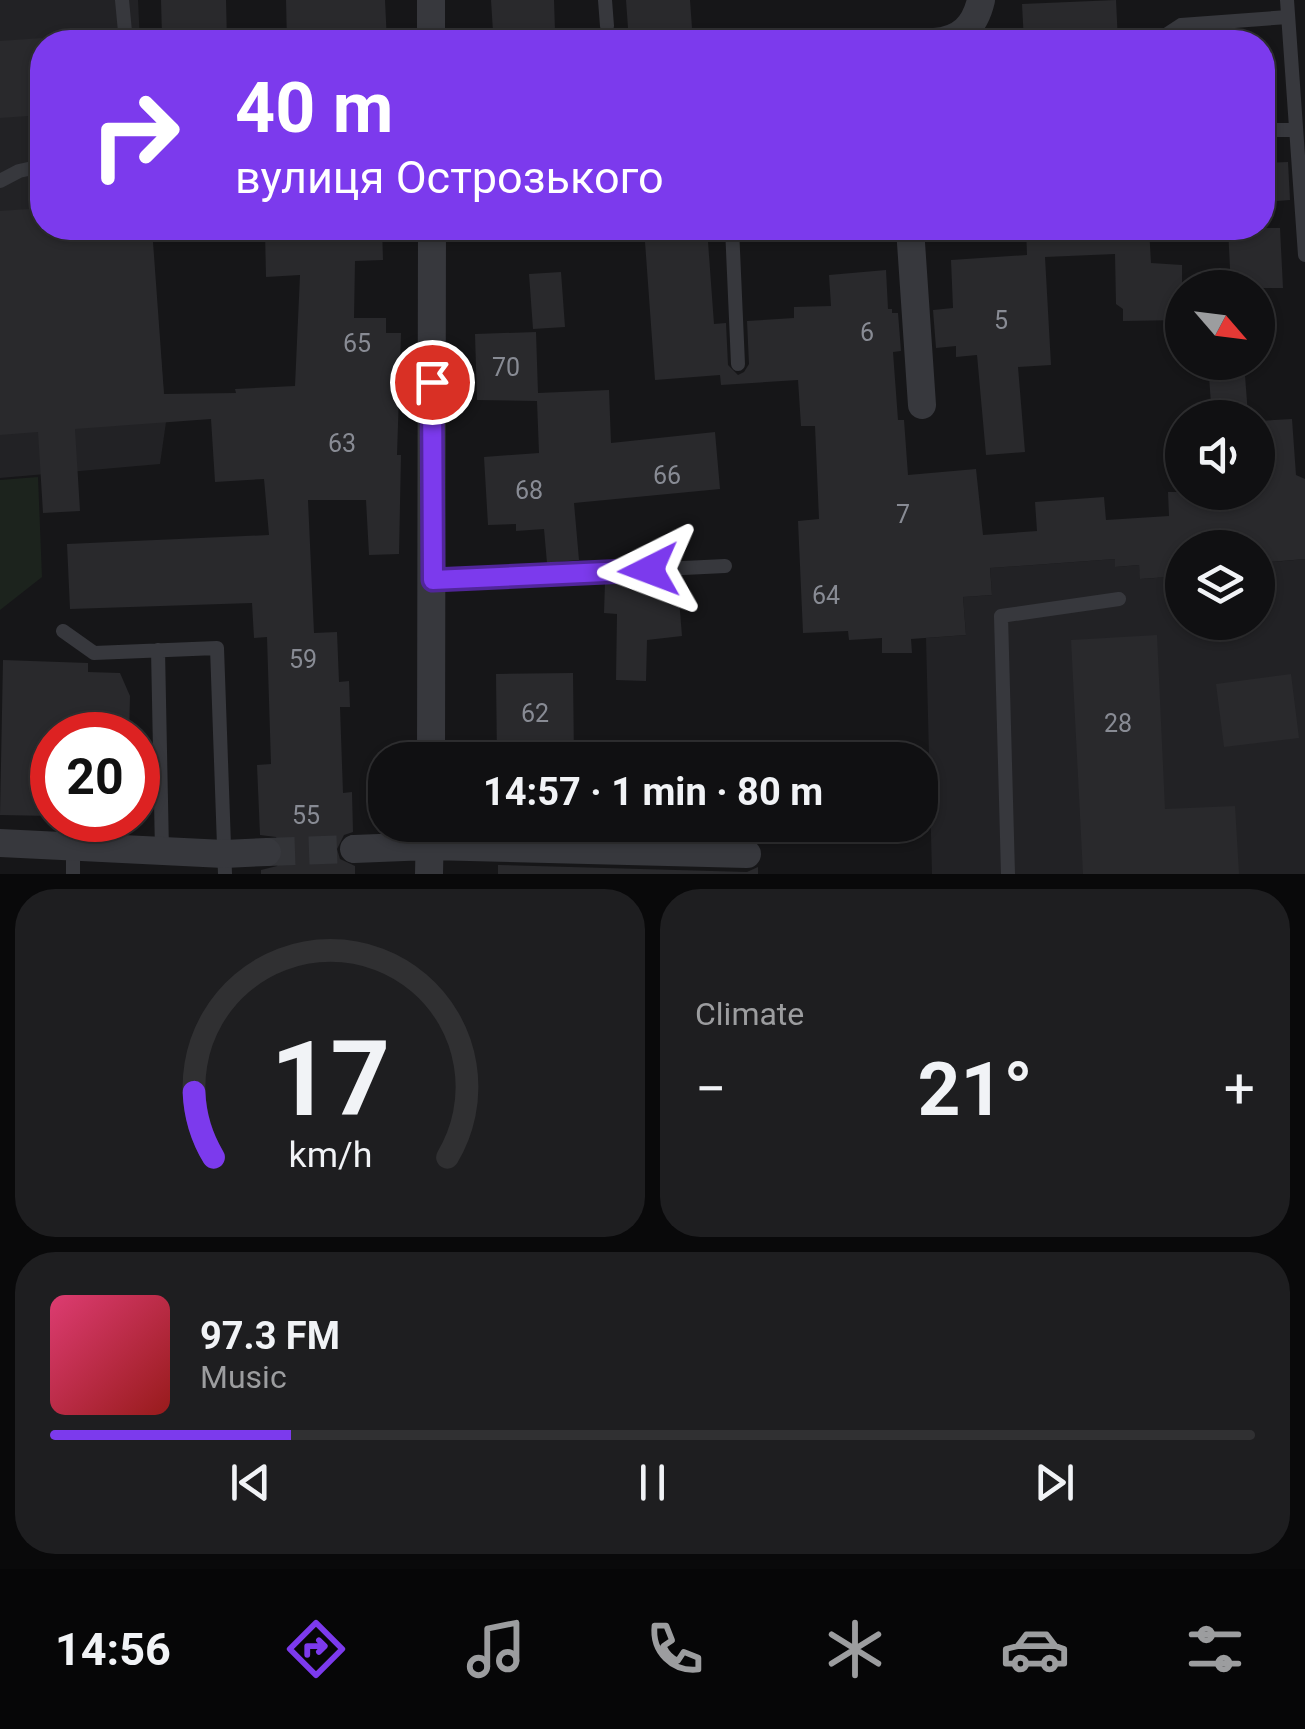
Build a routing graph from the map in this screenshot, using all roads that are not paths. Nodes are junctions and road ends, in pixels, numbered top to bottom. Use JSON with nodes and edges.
{"nodes":[{"id":1,"x":122,"y":0,"type":"edge"},
{"id":2,"x":431,"y":0,"type":"edge"},
{"id":3,"x":605,"y":0,"type":"edge"},
{"id":4,"x":981,"y":0,"type":"edge"},
{"id":5,"x":1287,"y":0,"type":"edge"},
{"id":6,"x":1288,"y":16,"type":"junction"},
{"id":7,"x":607,"y":26,"type":"dead end"},
{"id":8,"x":125,"y":30,"type":"edge"},
{"id":9,"x":431,"y":30,"type":"edge"},
{"id":10,"x":967,"y":30,"type":"edge"},
{"id":11,"x":1174,"y":30,"type":"edge"},
{"id":12,"x":1275,"y":130,"type":"edge"},
{"id":13,"x":1296,"y":130,"type":"junction"},
{"id":14,"x":30,"y":168,"type":"edge"},
{"id":15,"x":0,"y":181,"type":"edge"},
{"id":16,"x":432,"y":240,"type":"edge"},
{"id":17,"x":733,"y":240,"type":"edge"},
{"id":18,"x":911,"y":240,"type":"edge"},
{"id":19,"x":1305,"y":255,"type":"edge"},
{"id":20,"x":738,"y":364,"type":"dead end"},
{"id":21,"x":922,"y":405,"type":"dead end"},
{"id":22,"x":725,"y":566,"type":"dead end"},
{"id":23,"x":433,"y":580,"type":"junction"},
{"id":24,"x":1119,"y":599,"type":"dead end"},
{"id":25,"x":63,"y":631,"type":"dead end"},
{"id":26,"x":158,"y":650,"type":"junction"},
{"id":27,"x":430,"y":742,"type":"edge"},
{"id":28,"x":0,"y":843,"type":"edge"},
{"id":29,"x":430,"y":848,"type":"edge"},
{"id":30,"x":354,"y":849,"type":"tunnel mouth"},
{"id":31,"x":162,"y":851,"type":"junction"},
{"id":32,"x":266,"y":852,"type":"tunnel mouth"},
{"id":33,"x":746,"y":854,"type":"dead end"},
{"id":34,"x":73,"y":860,"type":"edge"},
{"id":35,"x":225,"y":864,"type":"edge"},
{"id":36,"x":1008,"y":874,"type":"edge"}],
"edges":[{"from":1,"to":8,"type":"lane"},
{"from":2,"to":9,"type":"street"},
{"from":3,"to":7,"type":"lane"},
{"from":4,"to":10,"type":"street"},
{"from":5,"to":6,"type":"lane"},
{"from":6,"to":11,"type":"lane"},
{"from":6,"to":13,"type":"lane"},
{"from":12,"to":13,"type":"lane"},
{"from":13,"to":19,"type":"lane"},
{"from":14,"to":15,"type":"lane"},
{"from":16,"to":23,"type":"street"},
{"from":17,"to":20,"type":"lane"},
{"from":18,"to":21,"type":"street"},
{"from":22,"to":23,"type":"lane"},
{"from":23,"to":27,"type":"street"},
{"from":24,"to":36,"type":"lane"},
{"from":25,"to":26,"type":"lane"},
{"from":26,"to":31,"type":"lane"},
{"from":26,"to":35,"type":"lane"},
{"from":28,"to":34,"type":"street"},
{"from":29,"to":30,"type":"street"},
{"from":29,"to":33,"type":"street"},
{"from":31,"to":34,"type":"street"},
{"from":31,"to":35,"type":"street"},
{"from":32,"to":35,"type":"street"}]}
